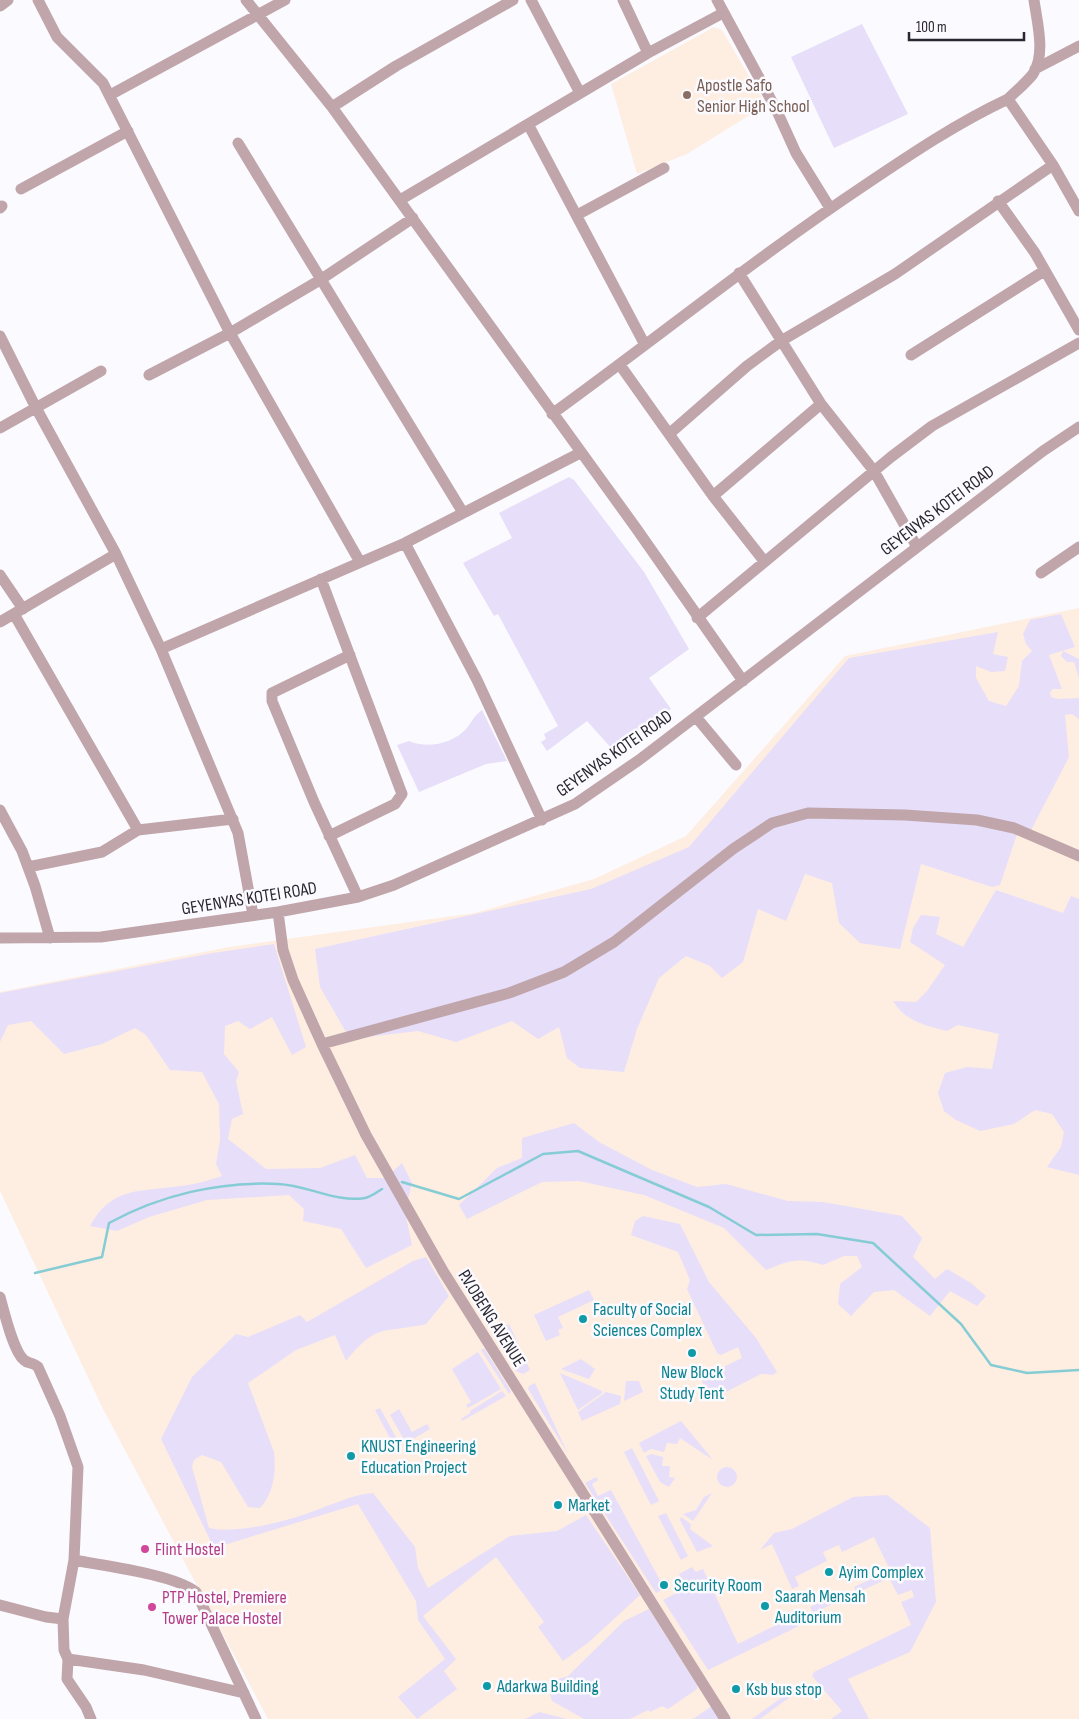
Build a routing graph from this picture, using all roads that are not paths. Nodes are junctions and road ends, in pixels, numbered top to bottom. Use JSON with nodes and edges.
{"nodes":[{"id":1,"x":8,"y":0,"type":"edge"},
{"id":2,"x":38,"y":0,"type":"edge"},
{"id":3,"x":246,"y":0,"type":"edge"},
{"id":4,"x":285,"y":0,"type":"edge"},
{"id":5,"x":513,"y":0,"type":"edge"},
{"id":6,"x":531,"y":0,"type":"edge"},
{"id":7,"x":623,"y":0,"type":"edge"},
{"id":8,"x":717,"y":0,"type":"edge"},
{"id":9,"x":1034,"y":0,"type":"edge"},
{"id":10,"x":0,"y":6,"type":"edge"},
{"id":11,"x":723,"y":13,"type":"junction"},
{"id":12,"x":257,"y":14,"type":"junction"},
{"id":13,"x":1079,"y":46,"type":"edge"},
{"id":14,"x":648,"y":53,"type":"junction"},
{"id":15,"x":1035,"y":69,"type":"junction"},
{"id":16,"x":580,"y":93,"type":"junction"},
{"id":17,"x":110,"y":95,"type":"junction"},
{"id":18,"x":1008,"y":99,"type":"junction"},
{"id":19,"x":332,"y":107,"type":"junction"},
{"id":20,"x":528,"y":124,"type":"junction"},
{"id":21,"x":128,"y":131,"type":"junction"},
{"id":22,"x":238,"y":143,"type":"dead end"},
{"id":23,"x":1053,"y":165,"type":"junction"},
{"id":24,"x":664,"y":168,"type":"dead end"},
{"id":25,"x":20,"y":189,"type":"dead end"},
{"id":26,"x":400,"y":200,"type":"junction"},
{"id":27,"x":998,"y":201,"type":"junction"},
{"id":28,"x":830,"y":208,"type":"junction"},
{"id":29,"x":1079,"y":211,"type":"edge"},
{"id":30,"x":577,"y":214,"type":"junction"},
{"id":31,"x":413,"y":218,"type":"junction"},
{"id":32,"x":1044,"y":271,"type":"junction"},
{"id":33,"x":739,"y":273,"type":"junction"},
{"id":34,"x":320,"y":280,"type":"junction"},
{"id":35,"x":1079,"y":330,"type":"edge"},
{"id":36,"x":230,"y":333,"type":"junction"},
{"id":37,"x":0,"y":336,"type":"edge"},
{"id":38,"x":781,"y":341,"type":"junction"},
{"id":39,"x":1079,"y":343,"type":"edge"},
{"id":40,"x":645,"y":345,"type":"junction"},
{"id":41,"x":911,"y":355,"type":"dead end"},
{"id":42,"x":620,"y":365,"type":"junction"},
{"id":43,"x":101,"y":371,"type":"dead end"},
{"id":44,"x":149,"y":375,"type":"dead end"},
{"id":45,"x":821,"y":404,"type":"junction"},
{"id":46,"x":35,"y":406,"type":"junction"},
{"id":47,"x":552,"y":414,"type":"junction"},
{"id":48,"x":1079,"y":427,"type":"edge"},
{"id":49,"x":0,"y":428,"type":"edge"},
{"id":50,"x":669,"y":434,"type":"junction"},
{"id":51,"x":580,"y":453,"type":"junction"},
{"id":52,"x":874,"y":471,"type":"junction"},
{"id":53,"x":713,"y":496,"type":"junction"},
{"id":54,"x":462,"y":511,"type":"junction"},
{"id":55,"x":405,"y":542,"type":"junction"},
{"id":56,"x":917,"y":547,"type":"junction"},
{"id":57,"x":1079,"y":547,"type":"edge"},
{"id":58,"x":116,"y":554,"type":"junction"},
{"id":59,"x":360,"y":562,"type":"junction"},
{"id":60,"x":764,"y":562,"type":"junction"},
{"id":61,"x":1041,"y":573,"type":"dead end"},
{"id":62,"x":0,"y":575,"type":"edge"},
{"id":63,"x":321,"y":579,"type":"junction"},
{"id":64,"x":19,"y":611,"type":"junction"},
{"id":65,"x":697,"y":618,"type":"junction"},
{"id":66,"x":0,"y":622,"type":"edge"},
{"id":67,"x":161,"y":649,"type":"junction"},
{"id":68,"x":350,"y":655,"type":"junction"},
{"id":69,"x":743,"y":681,"type":"junction"},
{"id":70,"x":696,"y":717,"type":"junction"},
{"id":71,"x":736,"y":765,"type":"dead end"},
{"id":72,"x":0,"y":810,"type":"edge"},
{"id":73,"x":233,"y":819,"type":"junction"},
{"id":74,"x":542,"y":820,"type":"junction"},
{"id":75,"x":138,"y":830,"type":"junction"},
{"id":76,"x":329,"y":836,"type":"junction"},
{"id":77,"x":1079,"y":856,"type":"edge"},
{"id":78,"x":28,"y":867,"type":"junction"},
{"id":79,"x":358,"y":897,"type":"junction"},
{"id":80,"x":278,"y":912,"type":"junction"},
{"id":81,"x":253,"y":915,"type":"junction"},
{"id":82,"x":0,"y":938,"type":"edge"},
{"id":83,"x":50,"y":938,"type":"junction"},
{"id":84,"x":322,"y":1044,"type":"junction"},
{"id":85,"x":0,"y":1297,"type":"edge"},
{"id":86,"x":5,"y":1333,"type":"edge"},
{"id":87,"x":74,"y":1560,"type":"junction"},
{"id":88,"x":0,"y":1605,"type":"edge"},
{"id":89,"x":64,"y":1619,"type":"junction"},
{"id":90,"x":68,"y":1659,"type":"junction"},
{"id":91,"x":244,"y":1693,"type":"junction"},
{"id":92,"x":90,"y":1719,"type":"edge"},
{"id":93,"x":256,"y":1719,"type":"edge"},
{"id":94,"x":725,"y":1719,"type":"edge"}],
"edges":[{"from":1,"to":10,"type":"street"},
{"from":2,"to":17,"type":"street"},
{"from":3,"to":12,"type":"street"},
{"from":4,"to":12,"type":"street"},
{"from":5,"to":19,"type":"street"},
{"from":6,"to":16,"type":"street"},
{"from":7,"to":14,"type":"street"},
{"from":8,"to":11,"type":"street"},
{"from":9,"to":15,"type":"street"},
{"from":11,"to":14,"type":"street"},
{"from":11,"to":28,"type":"street"},
{"from":12,"to":17,"type":"street"},
{"from":12,"to":19,"type":"street"},
{"from":13,"to":15,"type":"street"},
{"from":14,"to":16,"type":"street"},
{"from":15,"to":18,"type":"street"},
{"from":16,"to":20,"type":"street"},
{"from":17,"to":21,"type":"street"},
{"from":18,"to":23,"type":"street"},
{"from":18,"to":28,"type":"street"},
{"from":19,"to":26,"type":"street"},
{"from":20,"to":26,"type":"street"},
{"from":20,"to":30,"type":"street"},
{"from":21,"to":25,"type":"street"},
{"from":21,"to":36,"type":"street"},
{"from":22,"to":34,"type":"street"},
{"from":23,"to":27,"type":"street"},
{"from":23,"to":29,"type":"street"},
{"from":24,"to":30,"type":"street"},
{"from":26,"to":31,"type":"street"},
{"from":27,"to":32,"type":"street"},
{"from":27,"to":38,"type":"street"},
{"from":28,"to":33,"type":"street"},
{"from":30,"to":40,"type":"street"},
{"from":31,"to":34,"type":"street"},
{"from":31,"to":47,"type":"street"},
{"from":32,"to":35,"type":"street"},
{"from":32,"to":41,"type":"street"},
{"from":33,"to":38,"type":"street"},
{"from":33,"to":40,"type":"street"},
{"from":34,"to":36,"type":"street"},
{"from":34,"to":54,"type":"street"},
{"from":36,"to":44,"type":"street"},
{"from":36,"to":59,"type":"street"},
{"from":37,"to":46,"type":"street"},
{"from":38,"to":45,"type":"street"},
{"from":38,"to":50,"type":"street"},
{"from":39,"to":52,"type":"street"},
{"from":40,"to":42,"type":"street"},
{"from":42,"to":47,"type":"street"},
{"from":42,"to":50,"type":"street"},
{"from":43,"to":46,"type":"street"},
{"from":45,"to":52,"type":"street"},
{"from":45,"to":53,"type":"street"},
{"from":46,"to":49,"type":"street"},
{"from":46,"to":58,"type":"street"},
{"from":47,"to":51,"type":"street"},
{"from":48,"to":56,"type":"street","name":"GEYENYAS KOTEI ROAD"},
{"from":50,"to":53,"type":"street"},
{"from":51,"to":54,"type":"street"},
{"from":51,"to":65,"type":"street"},
{"from":52,"to":56,"type":"street"},
{"from":52,"to":60,"type":"street"},
{"from":53,"to":60,"type":"street"},
{"from":54,"to":55,"type":"street"},
{"from":55,"to":59,"type":"street"},
{"from":55,"to":74,"type":"street"},
{"from":56,"to":69,"type":"street","name":"GEYENYAS KOTEI ROAD"},
{"from":57,"to":61,"type":"street"},
{"from":58,"to":64,"type":"street"},
{"from":58,"to":67,"type":"street"},
{"from":59,"to":63,"type":"street"},
{"from":60,"to":65,"type":"street"},
{"from":62,"to":64,"type":"street"},
{"from":63,"to":67,"type":"street"},
{"from":63,"to":68,"type":"street"},
{"from":64,"to":66,"type":"street"},
{"from":64,"to":75,"type":"street"},
{"from":65,"to":69,"type":"street"},
{"from":67,"to":73,"type":"street"},
{"from":68,"to":76,"type":"street"},
{"from":68,"to":76,"type":"street"},
{"from":69,"to":70,"type":"street","name":"GEYENYAS KOTEI ROAD"},
{"from":70,"to":71,"type":"street"},
{"from":70,"to":74,"type":"street","name":"GEYENYAS KOTEI ROAD"},
{"from":72,"to":78,"type":"street"},
{"from":73,"to":75,"type":"street"},
{"from":73,"to":81,"type":"street"},
{"from":74,"to":79,"type":"street","name":"GEYENYAS KOTEI ROAD"},
{"from":75,"to":78,"type":"street"},
{"from":76,"to":79,"type":"street"},
{"from":77,"to":84,"type":"street"},
{"from":78,"to":83,"type":"street"},
{"from":79,"to":80,"type":"street","name":"GEYENYAS KOTEI ROAD"},
{"from":80,"to":81,"type":"street","name":"GEYENYAS KOTEI ROAD"},
{"from":80,"to":84,"type":"street","name":"P.V.OBENG AVENUE"},
{"from":81,"to":83,"type":"street","name":"GEYENYAS KOTEI ROAD"},
{"from":82,"to":83,"type":"street","name":"GEYENYAS KOTEI ROAD"},
{"from":84,"to":94,"type":"street","name":"P.V.OBENG AVENUE"},
{"from":85,"to":86,"type":"street"},
{"from":86,"to":87,"type":"street"},
{"from":87,"to":89,"type":"street"},
{"from":87,"to":91,"type":"street"},
{"from":88,"to":89,"type":"street"},
{"from":89,"to":90,"type":"street"},
{"from":90,"to":91,"type":"street"},
{"from":90,"to":92,"type":"street"},
{"from":91,"to":93,"type":"street"}]}
